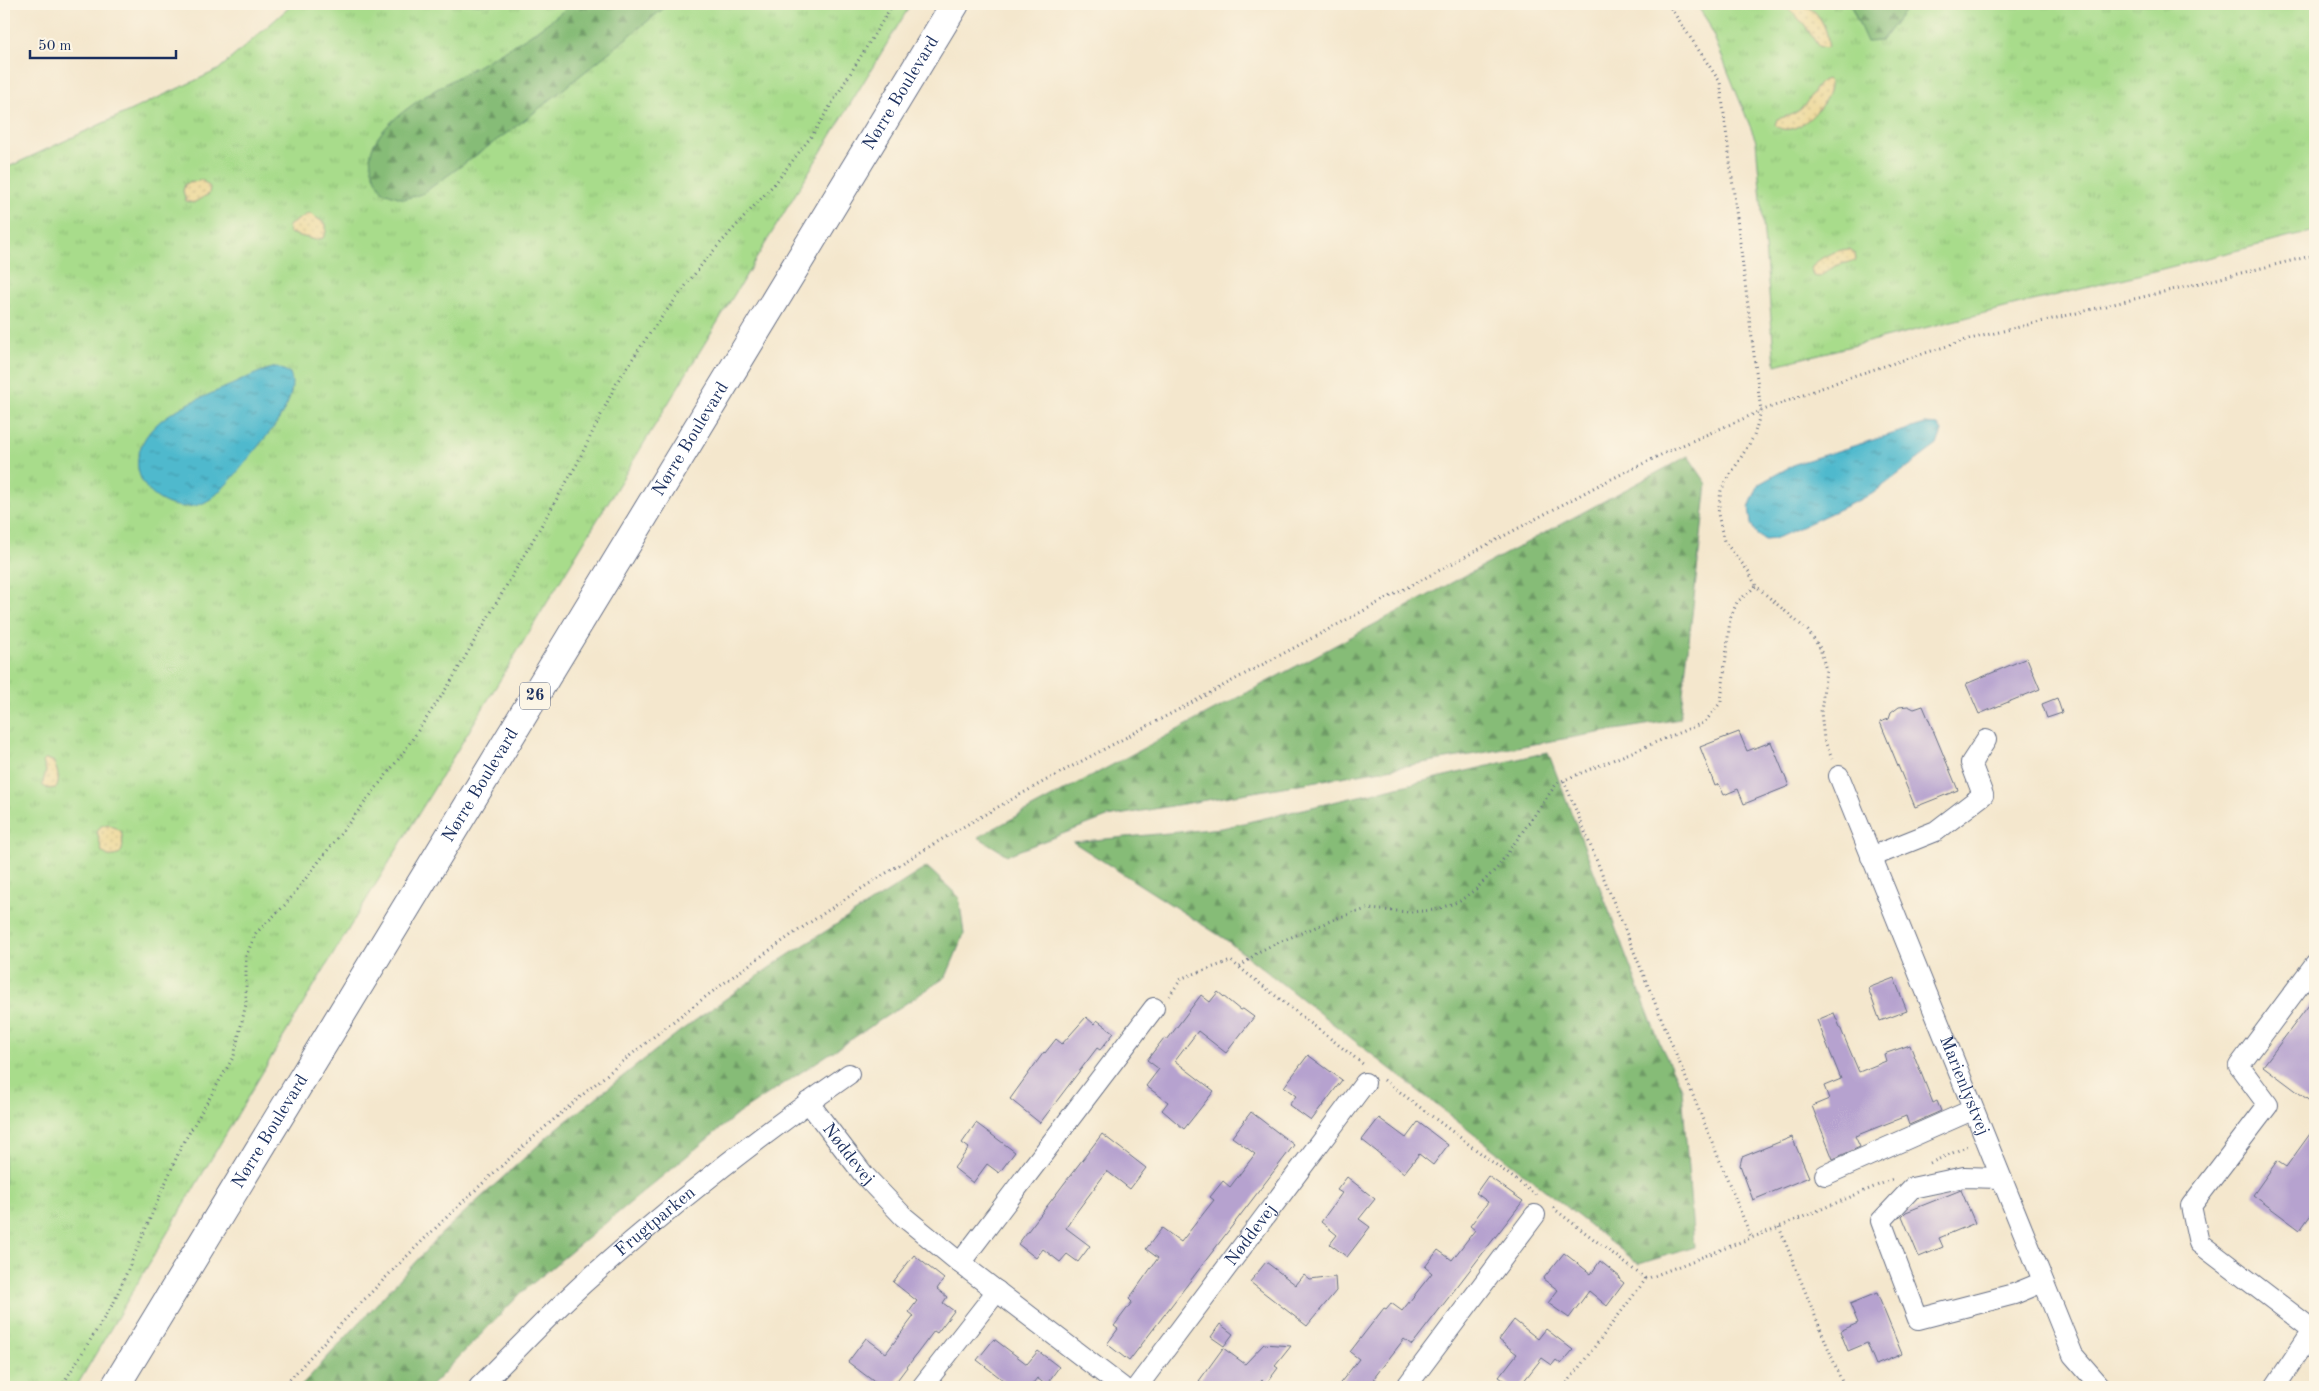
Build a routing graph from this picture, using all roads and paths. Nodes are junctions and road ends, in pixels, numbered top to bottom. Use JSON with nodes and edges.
{"nodes":[{"id":1,"x":893,"y":4,"type":"edge"},
{"id":2,"x":956,"y":4,"type":"edge"},
{"id":3,"x":1668,"y":4,"type":"edge"},
{"id":4,"x":2315,"y":255,"type":"edge"},
{"id":5,"x":1761,"y":411,"type":"junction"},
{"id":6,"x":1756,"y":586,"type":"junction"},
{"id":7,"x":1986,"y":740,"type":"dead end"},
{"id":8,"x":1838,"y":776,"type":"joint"},
{"id":9,"x":1564,"y":781,"type":"junction"},
{"id":10,"x":1871,"y":857,"type":"junction"},
{"id":11,"x":2315,"y":964,"type":"edge"},
{"id":12,"x":1240,"y":967,"type":"junction"},
{"id":13,"x":1154,"y":1008,"type":"joint"},
{"id":14,"x":849,"y":1074,"type":"dead end"},
{"id":15,"x":1371,"y":1076,"type":"junction"},
{"id":16,"x":808,"y":1102,"type":"junction"},
{"id":17,"x":1972,"y":1110,"type":"junction"},
{"id":18,"x":1984,"y":1140,"type":"junction"},
{"id":19,"x":1922,"y":1166,"type":"dead end"},
{"id":20,"x":1825,"y":1175,"type":"dead end"},
{"id":21,"x":1895,"y":1178,"type":"dead end"},
{"id":22,"x":2000,"y":1178,"type":"junction"},
{"id":23,"x":1541,"y":1206,"type":"junction"},
{"id":24,"x":1779,"y":1227,"type":"junction"},
{"id":25,"x":1750,"y":1237,"type":"junction"},
{"id":26,"x":960,"y":1263,"type":"junction"},
{"id":27,"x":1646,"y":1279,"type":"junction"},
{"id":28,"x":2043,"y":1282,"type":"junction"},
{"id":29,"x":997,"y":1291,"type":"junction"},
{"id":30,"x":61,"y":1387,"type":"edge"},
{"id":31,"x":116,"y":1387,"type":"edge"},
{"id":32,"x":283,"y":1387,"type":"edge"},
{"id":33,"x":479,"y":1387,"type":"edge"},
{"id":34,"x":922,"y":1387,"type":"edge"},
{"id":35,"x":1122,"y":1387,"type":"edge"},
{"id":36,"x":1137,"y":1387,"type":"edge"},
{"id":37,"x":1406,"y":1387,"type":"edge"},
{"id":38,"x":1564,"y":1387,"type":"edge"},
{"id":39,"x":1844,"y":1387,"type":"edge"},
{"id":40,"x":2101,"y":1387,"type":"edge"},
{"id":41,"x":2275,"y":1387,"type":"edge"}],
"edges":[{"from":1,"to":30,"type":"path"},
{"from":2,"to":31,"type":"highway","name":"Nørre Boulevard","number":"26"},
{"from":3,"to":5,"type":"path"},
{"from":4,"to":5,"type":"path"},
{"from":5,"to":6,"type":"path"},
{"from":5,"to":32,"type":"path"},
{"from":6,"to":8,"type":"path"},
{"from":6,"to":9,"type":"path"},
{"from":7,"to":10,"type":"street"},
{"from":8,"to":10,"type":"street","name":"Marienlystvej"},
{"from":9,"to":12,"type":"path"},
{"from":9,"to":25,"type":"path"},
{"from":10,"to":17,"type":"street","name":"Marienlystvej"},
{"from":11,"to":41,"type":"street"},
{"from":12,"to":13,"type":"path"},
{"from":12,"to":15,"type":"path"},
{"from":13,"to":26,"type":"street"},
{"from":14,"to":16,"type":"street","name":"Frugtparken"},
{"from":15,"to":23,"type":"path"},
{"from":15,"to":36,"type":"street","name":"Nøddevej"},
{"from":16,"to":26,"type":"street","name":"Nøddevej"},
{"from":16,"to":33,"type":"street","name":"Frugtparken"},
{"from":17,"to":18,"type":"street","name":"Marienlystvej"},
{"from":17,"to":20,"type":"street"},
{"from":18,"to":19,"type":"path"},
{"from":18,"to":22,"type":"street","name":"Marienlystvej"},
{"from":21,"to":24,"type":"path"},
{"from":22,"to":28,"type":"street","name":"Marienlystvej"},
{"from":22,"to":28,"type":"street"},
{"from":23,"to":27,"type":"path"},
{"from":23,"to":37,"type":"street"},
{"from":24,"to":25,"type":"path"},
{"from":24,"to":39,"type":"path"},
{"from":25,"to":27,"type":"path"},
{"from":26,"to":29,"type":"street","name":"Nøddevej"},
{"from":27,"to":38,"type":"path"},
{"from":28,"to":40,"type":"street","name":"Marienlystvej"},
{"from":29,"to":34,"type":"street"},
{"from":29,"to":35,"type":"street","name":"Nøddevej"}]}
